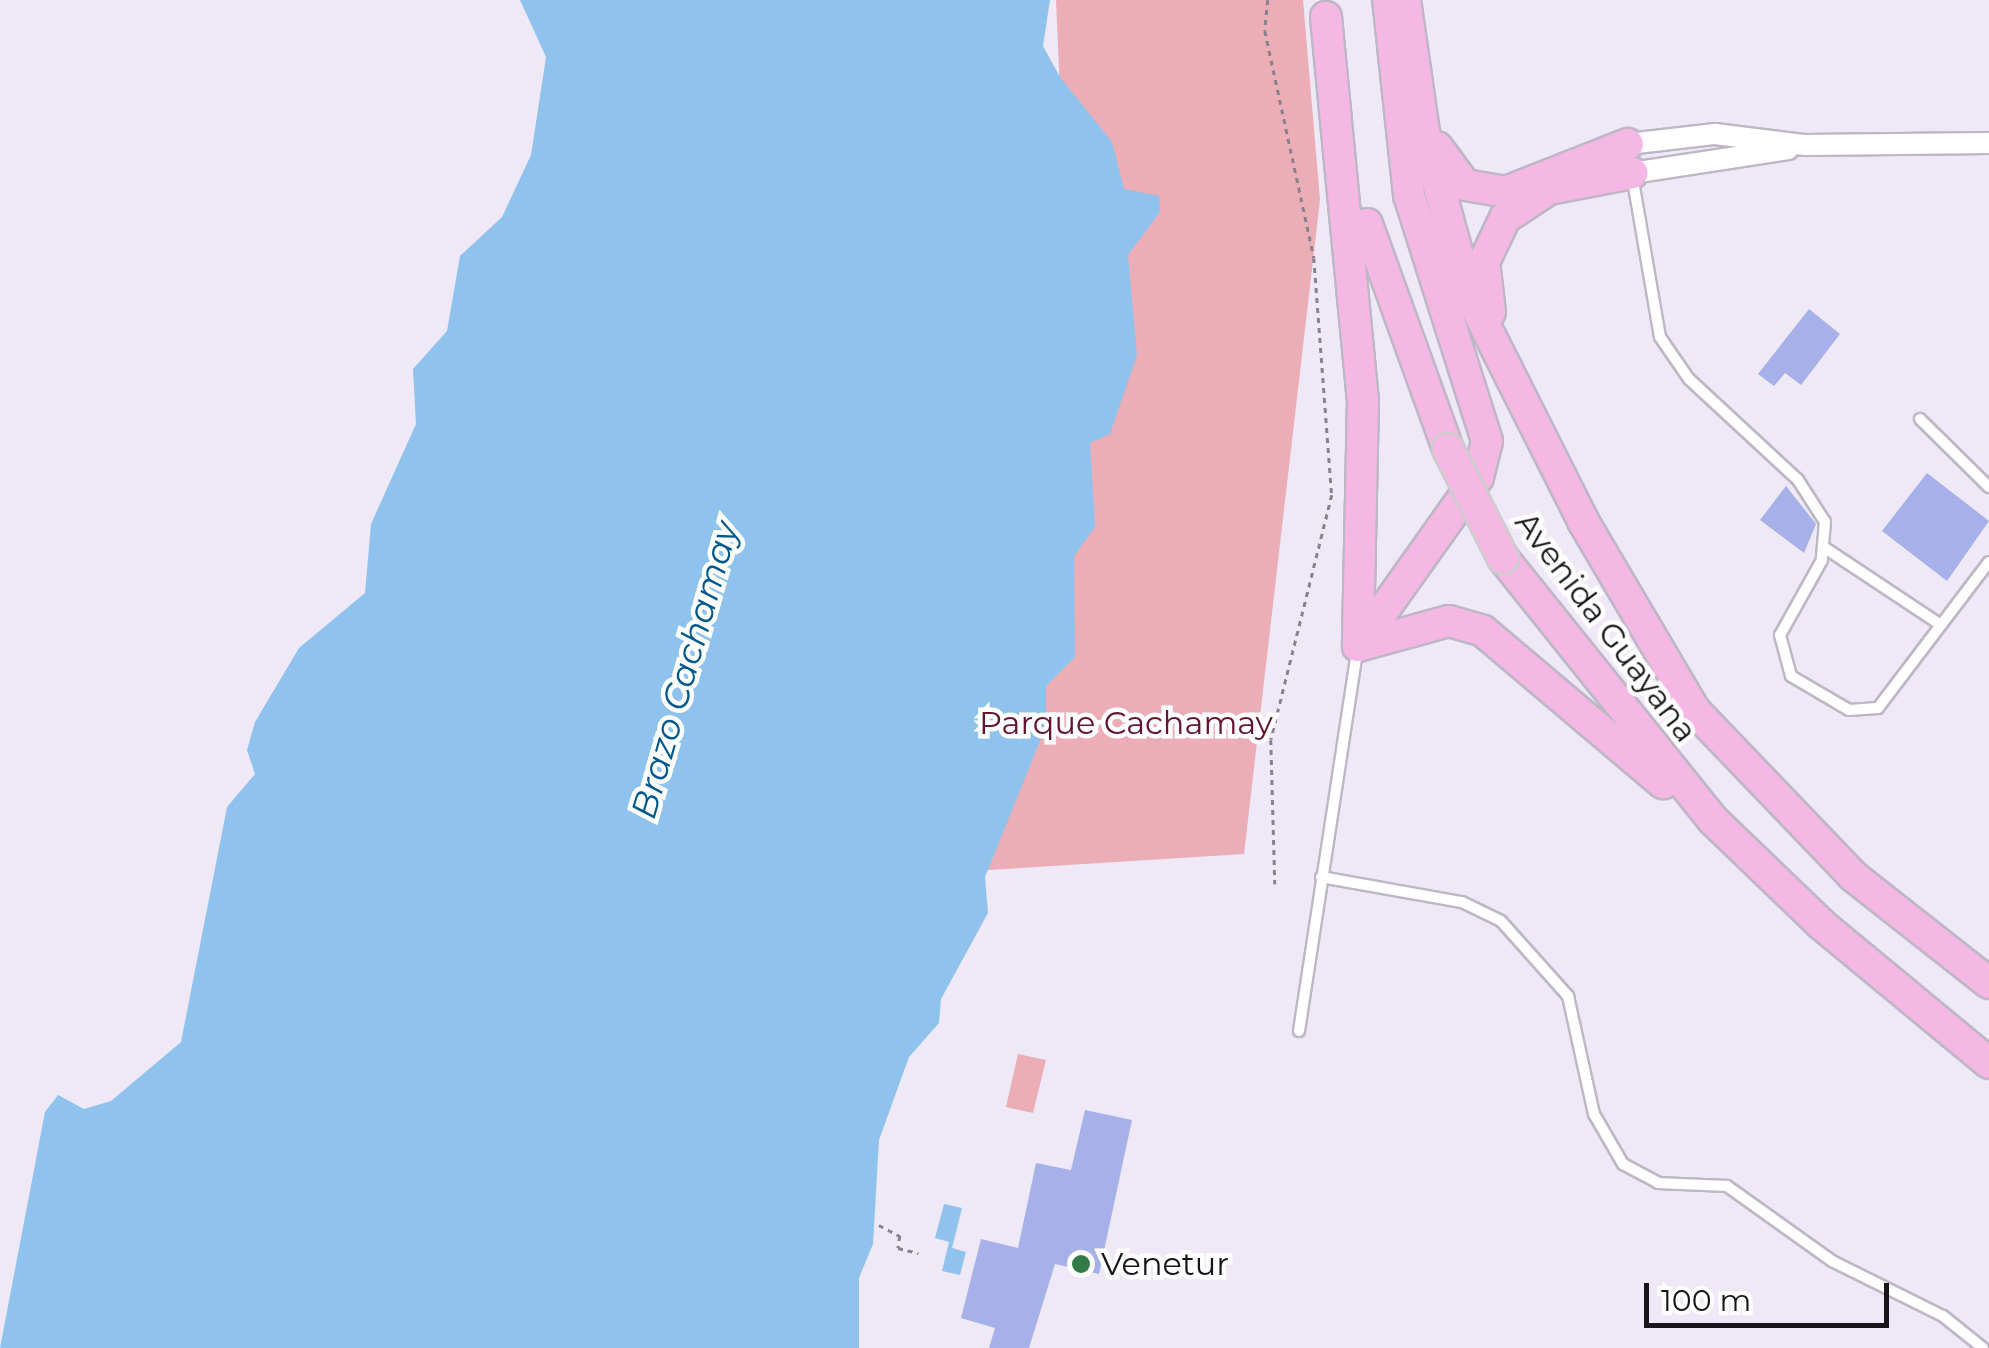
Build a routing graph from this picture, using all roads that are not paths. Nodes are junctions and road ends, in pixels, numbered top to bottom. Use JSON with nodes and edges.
{"nodes":[{"id":1,"x":1388,"y":0,"type":"edge"},
{"id":2,"x":1405,"y":0,"type":"edge"},
{"id":3,"x":1326,"y":9,"type":"edge"},
{"id":4,"x":1417,"y":74,"type":"junction"},
{"id":5,"x":1989,"y":142,"type":"edge"},
{"id":6,"x":1805,"y":145,"type":"junction"},
{"id":7,"x":1630,"y":159,"type":"junction"},
{"id":8,"x":1502,"y":364,"type":"junction"},
{"id":9,"x":1920,"y":419,"type":"dead end"},
{"id":10,"x":1989,"y":488,"type":"edge"},
{"id":11,"x":1826,"y":548,"type":"junction"},
{"id":12,"x":1989,"y":562,"type":"edge"},
{"id":13,"x":1941,"y":625,"type":"junction"},
{"id":14,"x":1358,"y":646,"type":"junction"},
{"id":15,"x":1713,"y":820,"type":"junction"},
{"id":16,"x":1321,"y":877,"type":"junction"},
{"id":17,"x":1989,"y":983,"type":"edge"},
{"id":18,"x":1299,"y":1031,"type":"dead end"},
{"id":19,"x":1989,"y":1063,"type":"edge"},
{"id":20,"x":1983,"y":1348,"type":"edge"}],
"edges":[{"from":1,"to":14,"type":"main road"},
{"from":2,"to":4,"type":"main road","name":"Avenida Guayana"},
{"from":3,"to":14,"type":"main road"},
{"from":3,"to":15,"type":"main road","name":"Avenida Guayana","bridge":true},
{"from":4,"to":7,"type":"main road"},
{"from":4,"to":8,"type":"main road","name":"Avenida Guayana"},
{"from":5,"to":6,"type":"street"},
{"from":6,"to":7,"type":"street"},
{"from":6,"to":7,"type":"street"},
{"from":7,"to":8,"type":"main road"},
{"from":7,"to":11,"type":"lane"},
{"from":8,"to":17,"type":"main road","name":"Avenida Guayana"},
{"from":9,"to":10,"type":"lane"},
{"from":11,"to":13,"type":"lane"},
{"from":11,"to":13,"type":"lane"},
{"from":12,"to":13,"type":"lane"},
{"from":14,"to":15,"type":"main road"},
{"from":14,"to":16,"type":"lane"},
{"from":15,"to":19,"type":"main road","name":"Avenida Guayana"},
{"from":16,"to":18,"type":"lane"},
{"from":16,"to":20,"type":"lane"}]}
